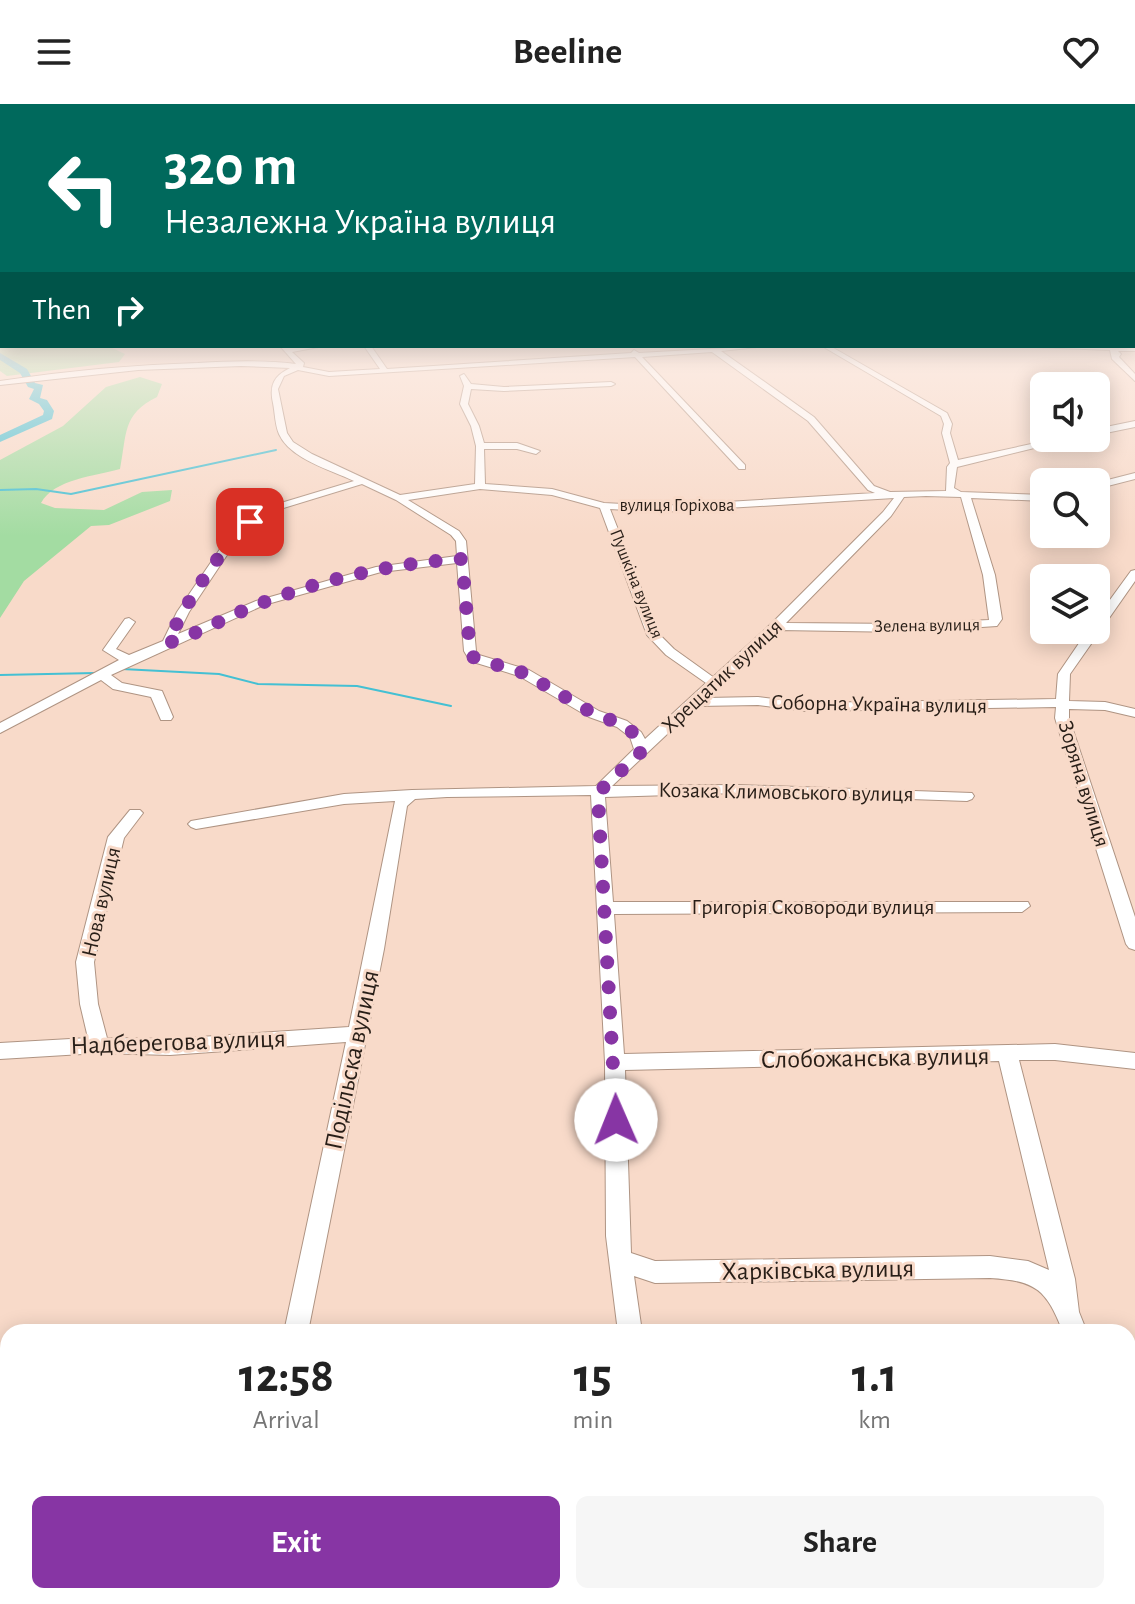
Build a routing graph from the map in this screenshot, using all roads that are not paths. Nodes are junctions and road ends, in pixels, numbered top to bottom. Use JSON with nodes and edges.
{"nodes":[{"id":1,"x":275,"y":396,"type":"edge"},
{"id":2,"x":466,"y":396,"type":"edge"},
{"id":3,"x":675,"y":396,"type":"edge"},
{"id":4,"x":779,"y":396,"type":"edge"},
{"id":5,"x":911,"y":396,"type":"edge"},
{"id":6,"x":1135,"y":424,"type":"edge"},
{"id":7,"x":1110,"y":429,"type":"edge"},
{"id":8,"x":480,"y":446,"type":"junction"},
{"id":9,"x":1030,"y":447,"type":"edge"},
{"id":10,"x":536,"y":451,"type":"dead end"},
{"id":11,"x":955,"y":463,"type":"junction"},
{"id":12,"x":742,"y":467,"type":"dead end"},
{"id":13,"x":1135,"y":476,"type":"edge"},
{"id":14,"x":363,"y":481,"type":"junction"},
{"id":15,"x":1110,"y":482,"type":"edge"},
{"id":16,"x":949,"y":485,"type":"junction"},
{"id":17,"x":480,"y":486,"type":"junction"},
{"id":18,"x":926,"y":493,"type":"junction"},
{"id":19,"x":896,"y":495,"type":"junction"},
{"id":20,"x":962,"y":495,"type":"junction"},
{"id":21,"x":1030,"y":497,"type":"edge"},
{"id":22,"x":399,"y":498,"type":"junction"},
{"id":23,"x":604,"y":506,"type":"junction"},
{"id":24,"x":462,"y":559,"type":"junction"},
{"id":25,"x":1135,"y":573,"type":"edge"},
{"id":26,"x":1110,"y":608,"type":"edge"},
{"id":27,"x":129,"y":622,"type":"dead end"},
{"id":28,"x":776,"y":626,"type":"junction"},
{"id":29,"x":168,"y":643,"type":"junction"},
{"id":30,"x":1085,"y":644,"type":"edge"},
{"id":31,"x":129,"y":660,"type":"junction"},
{"id":32,"x":102,"y":675,"type":"junction"},
{"id":33,"x":715,"y":684,"type":"junction"},
{"id":34,"x":694,"y":702,"type":"junction"},
{"id":35,"x":1063,"y":704,"type":"junction"},
{"id":36,"x":1135,"y":713,"type":"edge"},
{"id":37,"x":166,"y":717,"type":"dead end"},
{"id":38,"x":0,"y":729,"type":"edge"},
{"id":39,"x":642,"y":751,"type":"junction"},
{"id":40,"x":602,"y":789,"type":"junction"},
{"id":41,"x":412,"y":794,"type":"junction"},
{"id":42,"x":967,"y":796,"type":"dead end"},
{"id":43,"x":135,"y":813,"type":"dead end"},
{"id":44,"x":196,"y":824,"type":"dead end"},
{"id":45,"x":1022,"y":906,"type":"dead end"},
{"id":46,"x":604,"y":908,"type":"junction"},
{"id":47,"x":1135,"y":944,"type":"edge"},
{"id":48,"x":356,"y":1034,"type":"junction"},
{"id":49,"x":99,"y":1045,"type":"junction"},
{"id":50,"x":0,"y":1051,"type":"edge"},
{"id":51,"x":1008,"y":1056,"type":"junction"},
{"id":52,"x":1135,"y":1061,"type":"edge"},
{"id":53,"x":615,"y":1062,"type":"junction"},
{"id":54,"x":621,"y":1261,"type":"junction"},
{"id":55,"x":1071,"y":1322,"type":"edge"},
{"id":56,"x":298,"y":1324,"type":"edge"},
{"id":57,"x":629,"y":1324,"type":"edge"}],
"edges":[{"from":1,"to":14,"type":"street"},
{"from":2,"to":8,"type":"street"},
{"from":3,"to":12,"type":"street"},
{"from":4,"to":19,"type":"street"},
{"from":5,"to":11,"type":"street"},
{"from":6,"to":7,"type":"street"},
{"from":8,"to":10,"type":"street"},
{"from":8,"to":17,"type":"street"},
{"from":9,"to":11,"type":"street"},
{"from":11,"to":16,"type":"street"},
{"from":13,"to":15,"type":"street"},
{"from":14,"to":22,"type":"street"},
{"from":14,"to":29,"type":"street"},
{"from":16,"to":18,"type":"street"},
{"from":16,"to":20,"type":"street"},
{"from":17,"to":22,"type":"street","name":"вулиця Горіхова"},
{"from":17,"to":23,"type":"street","name":"вулиця Горіхова"},
{"from":18,"to":19,"type":"street","name":"вулиця Горіхова"},
{"from":18,"to":20,"type":"street","name":"вулиця Горіхова"},
{"from":19,"to":23,"type":"street","name":"вулиця Горіхова"},
{"from":19,"to":28,"type":"street","name":"Хрещатик вулиця"},
{"from":20,"to":21,"type":"street","name":"вулиця Горіхова"},
{"from":20,"to":28,"type":"street","name":"Зелена вулиця"},
{"from":22,"to":24,"type":"street"},
{"from":23,"to":33,"type":"street","name":"Пушкіна вулиця"},
{"from":24,"to":29,"type":"street"},
{"from":24,"to":39,"type":"street"},
{"from":25,"to":26,"type":"street","name":"Зоряна вулиця"},
{"from":27,"to":31,"type":"street"},
{"from":28,"to":33,"type":"street","name":"Хрещатик вулиця"},
{"from":29,"to":31,"type":"street"},
{"from":30,"to":35,"type":"street","name":"Зоряна вулиця"},
{"from":31,"to":32,"type":"street"},
{"from":32,"to":37,"type":"street"},
{"from":32,"to":38,"type":"street"},
{"from":33,"to":34,"type":"street","name":"Хрещатик вулиця"},
{"from":34,"to":35,"type":"street","name":"Соборна Україна вулиця"},
{"from":34,"to":39,"type":"street","name":"Хрещатик вулиця"},
{"from":35,"to":36,"type":"street","name":"Соборна Україна вулиця"},
{"from":35,"to":47,"type":"street","name":"Зоряна вулиця"},
{"from":39,"to":40,"type":"street","name":"Хрещатик вулиця"},
{"from":40,"to":41,"type":"street","name":"Козака Климовського вулиця"},
{"from":40,"to":42,"type":"street","name":"Козака Климовського вулиця"},
{"from":40,"to":46,"type":"street"},
{"from":41,"to":44,"type":"street"},
{"from":41,"to":48,"type":"street","name":"Подільска вулиця"},
{"from":43,"to":49,"type":"street","name":"Нова вулиця"},
{"from":45,"to":46,"type":"street","name":"Григорія Сковороди вулиця"},
{"from":46,"to":53,"type":"street"},
{"from":48,"to":49,"type":"street","name":"Надберегова вулиця"},
{"from":48,"to":56,"type":"street","name":"Подільска вулиця"},
{"from":49,"to":50,"type":"street","name":"Надберегова вулиця"},
{"from":51,"to":52,"type":"street","name":"Слобожанська вулиця"},
{"from":51,"to":53,"type":"street","name":"Слобожанська вулиця"},
{"from":51,"to":55,"type":"street"},
{"from":53,"to":54,"type":"street"},
{"from":54,"to":55,"type":"street","name":"Харківська вулиця"},
{"from":54,"to":57,"type":"street"}]}
